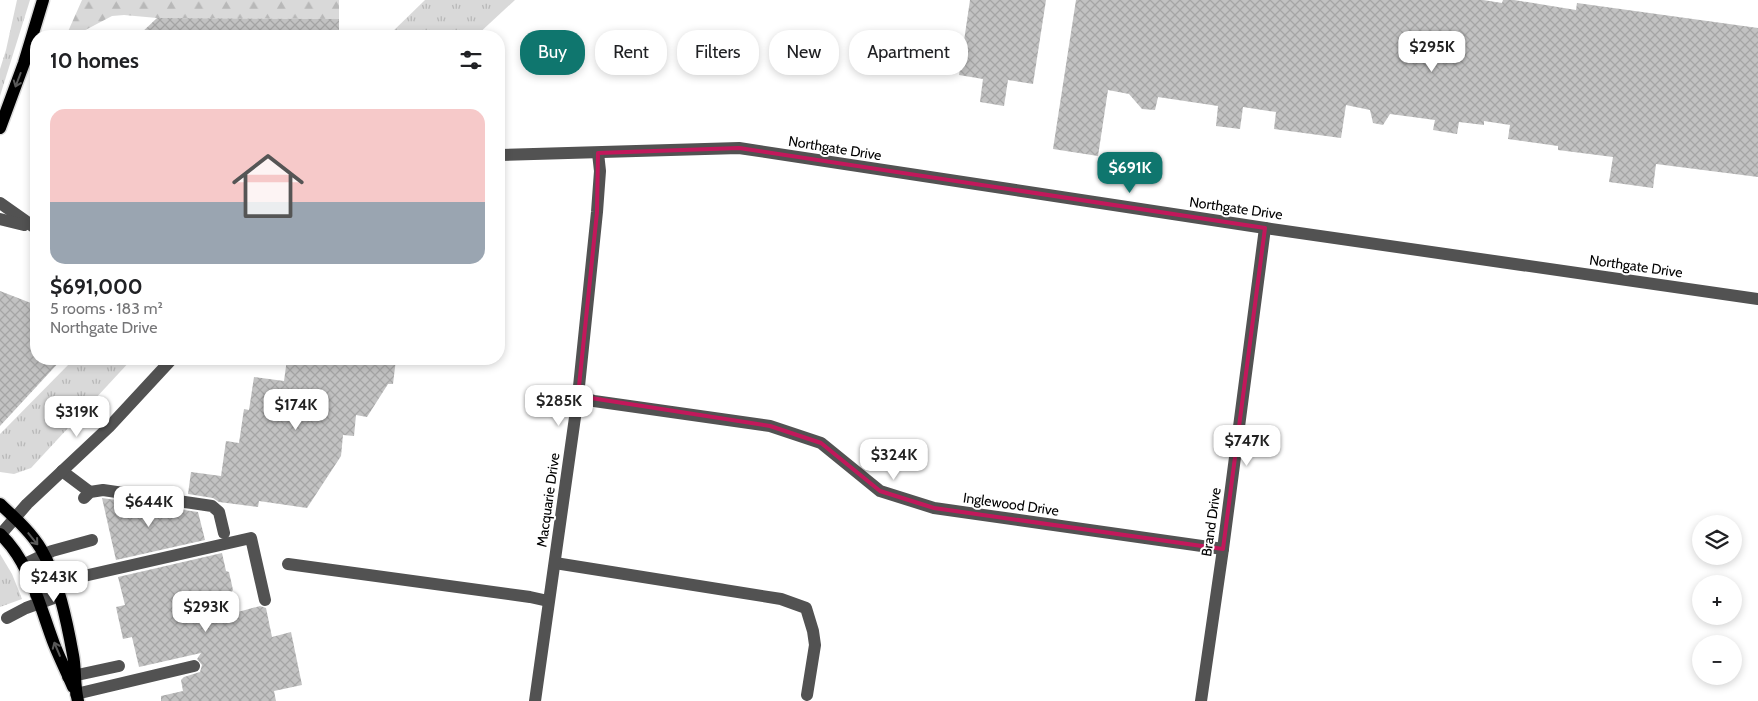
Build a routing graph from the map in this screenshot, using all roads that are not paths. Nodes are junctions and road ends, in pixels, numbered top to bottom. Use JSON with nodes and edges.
{"nodes":[{"id":1,"x":43,"y":0,"type":"edge"},
{"id":2,"x":34,"y":30,"type":"edge"},
{"id":3,"x":30,"y":43,"type":"edge"},
{"id":4,"x":0,"y":128,"type":"edge"},
{"id":5,"x":598,"y":153,"type":"junction"},
{"id":6,"x":505,"y":154,"type":"edge"},
{"id":7,"x":0,"y":204,"type":"edge"},
{"id":8,"x":0,"y":219,"type":"edge"},
{"id":9,"x":30,"y":224,"type":"edge"},
{"id":10,"x":30,"y":226,"type":"edge"},
{"id":11,"x":1266,"y":228,"type":"junction"},
{"id":12,"x":1758,"y":299,"type":"edge"},
{"id":13,"x":166,"y":365,"type":"edge"},
{"id":14,"x":578,"y":396,"type":"junction"},
{"id":15,"x":62,"y":471,"type":"junction"},
{"id":16,"x":0,"y":504,"type":"edge"},
{"id":17,"x":14,"y":517,"type":"junction"},
{"id":18,"x":224,"y":533,"type":"dead end"},
{"id":19,"x":0,"y":534,"type":"edge"},
{"id":20,"x":92,"y":540,"type":"dead end"},
{"id":21,"x":1223,"y":550,"type":"junction"},
{"id":22,"x":555,"y":563,"type":"junction"},
{"id":23,"x":288,"y":564,"type":"dead end"},
{"id":24,"x":23,"y":565,"type":"junction"},
{"id":25,"x":58,"y":591,"type":"junction"},
{"id":26,"x":38,"y":599,"type":"junction"},
{"id":27,"x":265,"y":600,"type":"dead end"},
{"id":28,"x":548,"y":601,"type":"junction"},
{"id":29,"x":7,"y":618,"type":"dead end"},
{"id":30,"x":119,"y":666,"type":"dead end"},
{"id":31,"x":194,"y":666,"type":"dead end"},
{"id":32,"x":72,"y":676,"type":"junction"},
{"id":33,"x":807,"y":695,"type":"dead end"},
{"id":34,"x":77,"y":698,"type":"edge"},
{"id":35,"x":536,"y":701,"type":"edge"},
{"id":36,"x":1201,"y":701,"type":"edge"}],
"edges":[{"from":1,"to":2,"type":"main road","one_way":true},
{"from":3,"to":4,"type":"main road","one_way":true},
{"from":5,"to":6,"type":"street","name":"Northgate Drive"},
{"from":5,"to":11,"type":"street","name":"Northgate Drive"},
{"from":5,"to":14,"type":"street","name":"Macquarie Drive"},
{"from":7,"to":9,"type":"street"},
{"from":8,"to":10,"type":"street"},
{"from":11,"to":12,"type":"street","name":"Northgate Drive"},
{"from":11,"to":21,"type":"street","name":"Brand Drive"},
{"from":13,"to":15,"type":"street"},
{"from":14,"to":21,"type":"street","name":"Inglewood Drive"},
{"from":14,"to":22,"type":"street","name":"Macquarie Drive"},
{"from":15,"to":17,"type":"street"},
{"from":15,"to":18,"type":"street"},
{"from":16,"to":17,"type":"main road"},
{"from":17,"to":19,"type":"street"},
{"from":17,"to":25,"type":"main road","one_way":true},
{"from":19,"to":24,"type":"main road"},
{"from":20,"to":24,"type":"street"},
{"from":21,"to":36,"type":"street","name":"Brand Drive"},
{"from":22,"to":28,"type":"street","name":"Macquarie Drive"},
{"from":22,"to":33,"type":"street"},
{"from":23,"to":28,"type":"street"},
{"from":24,"to":26,"type":"main road"},
{"from":25,"to":26,"type":"street"},
{"from":25,"to":27,"type":"street"},
{"from":25,"to":32,"type":"main road"},
{"from":26,"to":29,"type":"street"},
{"from":32,"to":26,"type":"main road","one_way":true},
{"from":28,"to":35,"type":"street","name":"Macquarie Drive"},
{"from":30,"to":32,"type":"street"},
{"from":31,"to":34,"type":"street"},
{"from":32,"to":34,"type":"main road"}]}
